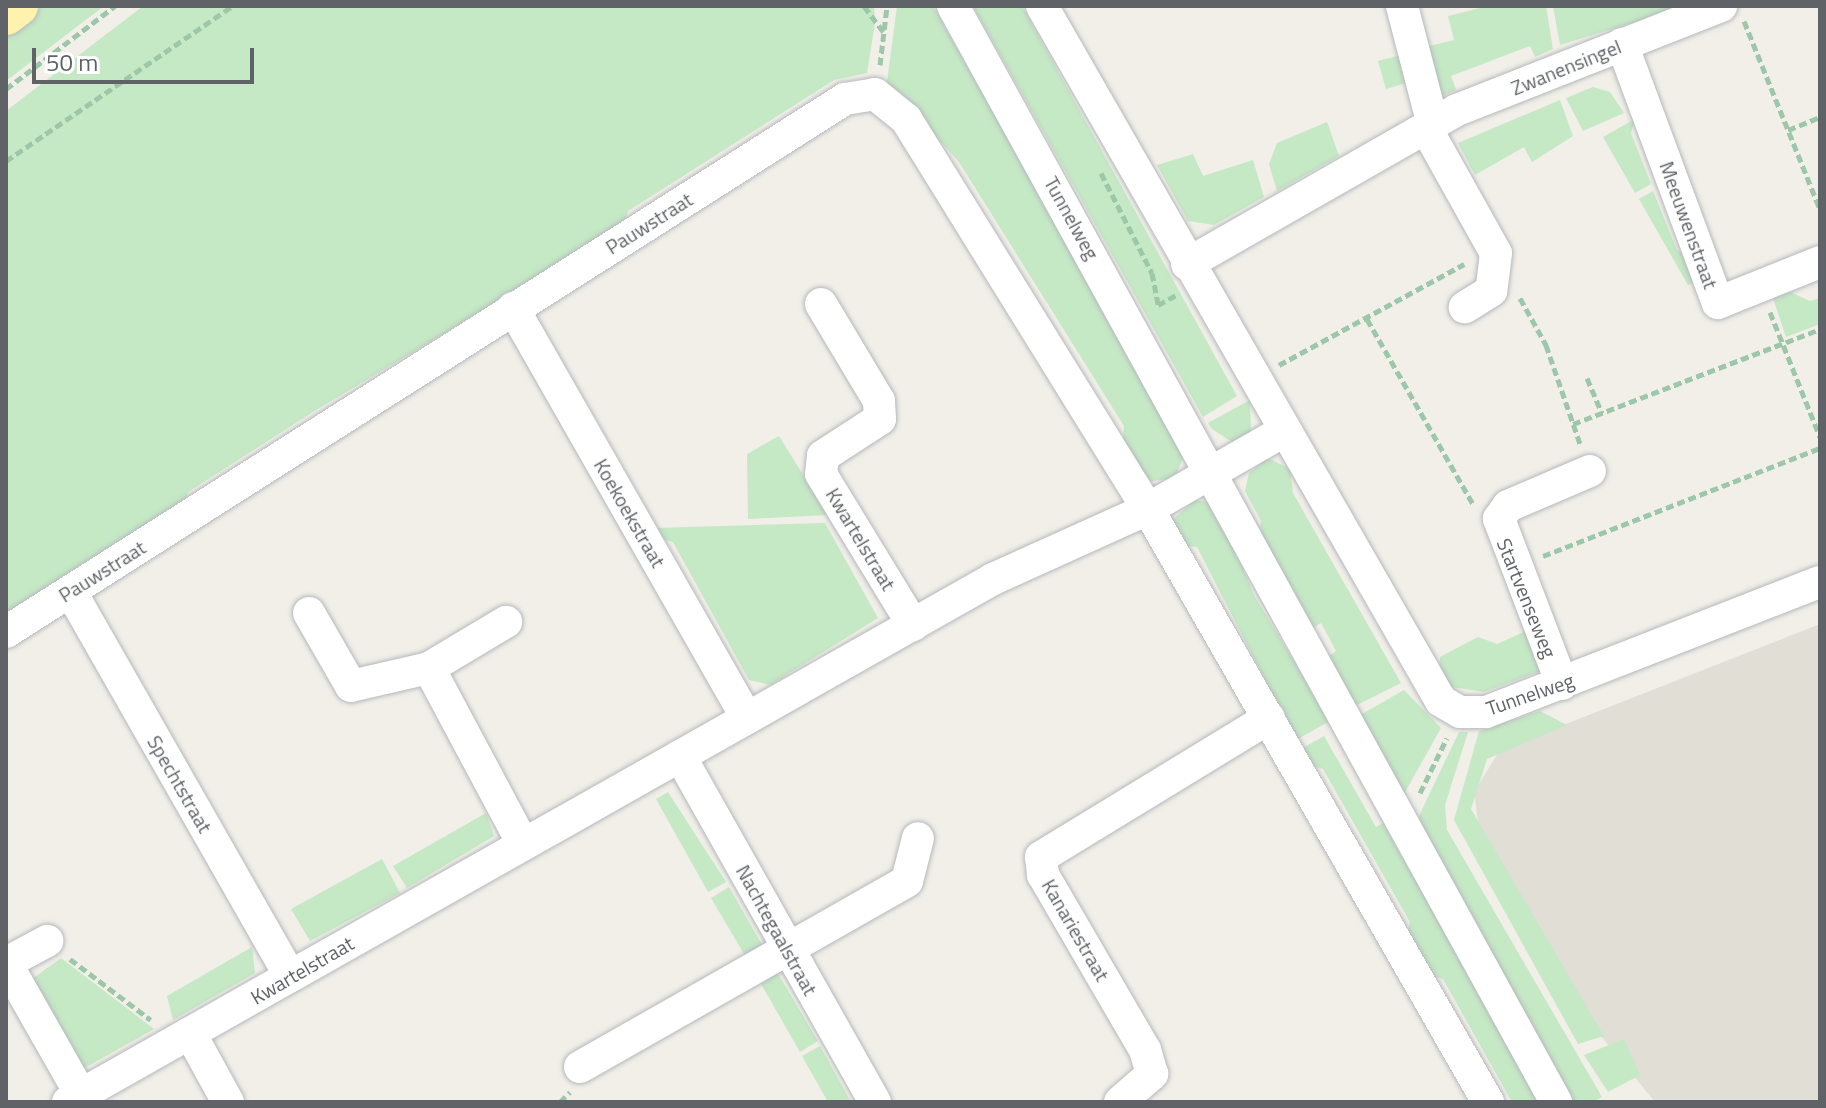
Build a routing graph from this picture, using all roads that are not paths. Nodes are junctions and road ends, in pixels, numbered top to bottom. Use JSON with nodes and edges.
{"nodes":[{"id":1,"x":18,"y":6,"type":"edge"},
{"id":2,"x":953,"y":6,"type":"edge"},
{"id":3,"x":1042,"y":6,"type":"edge"},
{"id":4,"x":1402,"y":6,"type":"edge"},
{"id":5,"x":1708,"y":8,"type":"edge"},
{"id":6,"x":6,"y":15,"type":"edge"},
{"id":7,"x":1622,"y":44,"type":"junction"},
{"id":8,"x":1429,"y":126,"type":"junction"},
{"id":9,"x":1820,"y":262,"type":"edge"},
{"id":10,"x":1187,"y":264,"type":"junction"},
{"id":11,"x":821,"y":304,"type":"dead end"},
{"id":12,"x":1465,"y":307,"type":"dead end"},
{"id":13,"x":513,"y":308,"type":"junction"},
{"id":14,"x":1282,"y":432,"type":"junction"},
{"id":15,"x":1590,"y":471,"type":"road end"},
{"id":16,"x":1214,"y":472,"type":"junction"},
{"id":17,"x":1148,"y":509,"type":"junction"},
{"id":18,"x":1820,"y":582,"type":"edge"},
{"id":19,"x":71,"y":592,"type":"junction"},
{"id":20,"x":309,"y":613,"type":"dead end"},
{"id":21,"x":506,"y":622,"type":"dead end"},
{"id":22,"x":913,"y":625,"type":"junction"},
{"id":23,"x":6,"y":632,"type":"edge"},
{"id":24,"x":429,"y":668,"type":"junction"},
{"id":25,"x":1562,"y":684,"type":"junction"},
{"id":26,"x":747,"y":718,"type":"junction"},
{"id":27,"x":1269,"y":718,"type":"junction"},
{"id":28,"x":680,"y":756,"type":"junction"},
{"id":29,"x":918,"y":838,"type":"dead end"},
{"id":30,"x":523,"y":844,"type":"junction"},
{"id":31,"x":47,"y":941,"type":"road end"},
{"id":32,"x":787,"y":949,"type":"junction"},
{"id":33,"x":6,"y":963,"type":"edge"},
{"id":34,"x":290,"y":976,"type":"junction"},
{"id":35,"x":184,"y":1037,"type":"junction"},
{"id":36,"x":580,"y":1067,"type":"dead end"},
{"id":37,"x":74,"y":1098,"type":"edge"},
{"id":38,"x":228,"y":1102,"type":"edge"},
{"id":39,"x":875,"y":1102,"type":"edge"},
{"id":40,"x":1120,"y":1102,"type":"edge"},
{"id":41,"x":1488,"y":1102,"type":"edge"},
{"id":42,"x":1556,"y":1102,"type":"edge"}],
"edges":[{"from":1,"to":6,"type":"main road"},
{"from":2,"to":16,"type":"street","name":"Tunnelweg"},
{"from":3,"to":10,"type":"street","name":"Tunnelweg"},
{"from":4,"to":8,"type":"street"},
{"from":5,"to":7,"type":"street","name":"Zwanensingel"},
{"from":7,"to":8,"type":"street","name":"Zwanensingel"},
{"from":7,"to":9,"type":"street","name":"Meeuwenstraat"},
{"from":8,"to":10,"type":"street","name":"Zwanensingel"},
{"from":8,"to":12,"type":"street"},
{"from":10,"to":14,"type":"street","name":"Tunnelweg"},
{"from":11,"to":22,"type":"street","name":"Kwartelstraat"},
{"from":13,"to":17,"type":"street","name":"Pauwstraat"},
{"from":13,"to":19,"type":"street","name":"Pauwstraat"},
{"from":13,"to":26,"type":"street","name":"Koekoekstraat"},
{"from":14,"to":16,"type":"street"},
{"from":14,"to":25,"type":"street","name":"Tunnelweg"},
{"from":15,"to":25,"type":"street","name":"Startvenseweg"},
{"from":16,"to":17,"type":"street","name":"Kwartelstraat"},
{"from":16,"to":42,"type":"street","name":"Tunnelweg"},
{"from":17,"to":22,"type":"street","name":"Kwartelstraat"},
{"from":17,"to":27,"type":"street"},
{"from":18,"to":25,"type":"street","name":"Tunnelweg"},
{"from":19,"to":23,"type":"street","name":"Pauwstraat"},
{"from":19,"to":34,"type":"street","name":"Spechtstraat"},
{"from":20,"to":24,"type":"street"},
{"from":21,"to":24,"type":"street"},
{"from":22,"to":26,"type":"street","name":"Kwartelstraat"},
{"from":24,"to":30,"type":"street"},
{"from":26,"to":28,"type":"street","name":"Kwartelstraat"},
{"from":27,"to":40,"type":"street","name":"Kanariestraat"},
{"from":27,"to":41,"type":"street"},
{"from":28,"to":30,"type":"street","name":"Kwartelstraat"},
{"from":28,"to":32,"type":"street","name":"Nachtegaalstraat"},
{"from":29,"to":32,"type":"street"},
{"from":30,"to":34,"type":"street","name":"Kwartelstraat"},
{"from":31,"to":33,"type":"street","name":"Kwartelstraat"},
{"from":32,"to":36,"type":"street"},
{"from":32,"to":39,"type":"street","name":"Nachtegaalstraat"},
{"from":33,"to":37,"type":"street","name":"Kwartelstraat"},
{"from":34,"to":35,"type":"street","name":"Kwartelstraat"},
{"from":35,"to":37,"type":"street","name":"Kwartelstraat"},
{"from":35,"to":38,"type":"street"}]}
